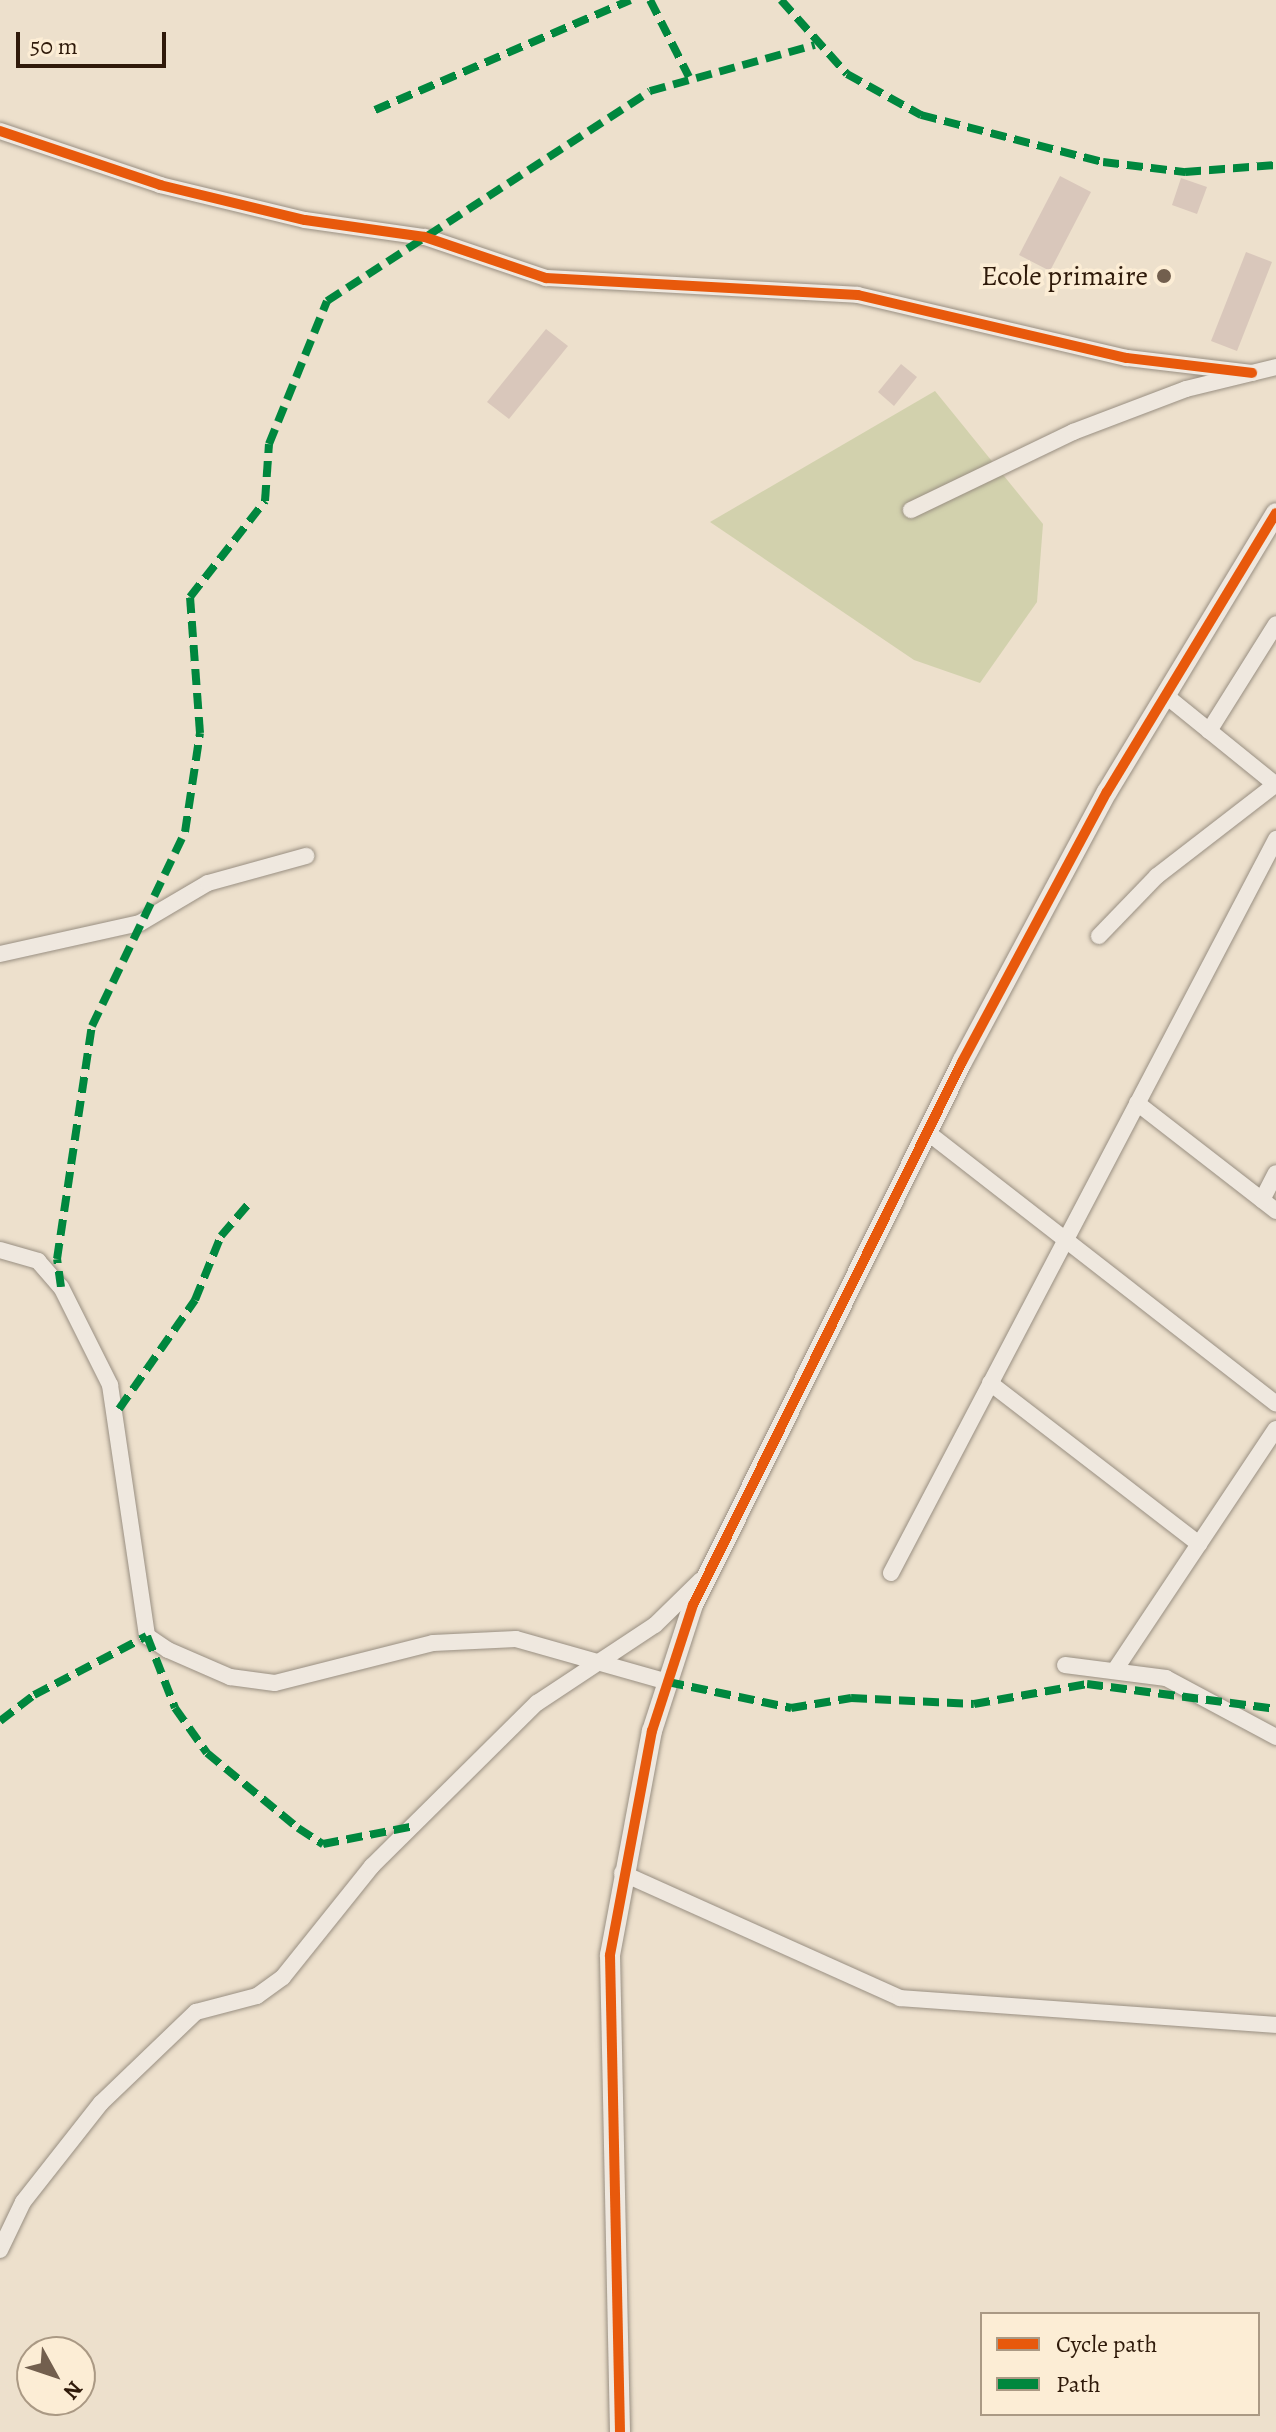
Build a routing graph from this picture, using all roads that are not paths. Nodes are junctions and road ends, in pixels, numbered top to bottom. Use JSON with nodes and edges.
{"nodes":[{"id":1,"x":0,"y":131,"type":"edge"},
{"id":2,"x":1276,"y":367,"type":"edge"},
{"id":3,"x":1252,"y":373,"type":"junction"},
{"id":4,"x":911,"y":510,"type":"dead end"},
{"id":5,"x":1276,"y":513,"type":"edge"},
{"id":6,"x":1276,"y":624,"type":"edge"},
{"id":7,"x":1165,"y":695,"type":"junction"},
{"id":8,"x":1209,"y":731,"type":"junction"},
{"id":9,"x":1276,"y":785,"type":"edge"},
{"id":10,"x":1276,"y":839,"type":"edge"},
{"id":11,"x":306,"y":856,"type":"dead end"},
{"id":12,"x":1099,"y":936,"type":"dead end"},
{"id":13,"x":0,"y":954,"type":"edge"},
{"id":14,"x":1137,"y":1103,"type":"junction"},
{"id":15,"x":927,"y":1132,"type":"junction"},
{"id":16,"x":1276,"y":1173,"type":"edge"},
{"id":17,"x":1262,"y":1200,"type":"junction"},
{"id":18,"x":1276,"y":1211,"type":"edge"},
{"id":19,"x":1065,"y":1240,"type":"junction"},
{"id":20,"x":0,"y":1250,"type":"edge"},
{"id":21,"x":990,"y":1383,"type":"junction"},
{"id":22,"x":1276,"y":1404,"type":"edge"},
{"id":23,"x":1276,"y":1429,"type":"edge"},
{"id":24,"x":1199,"y":1544,"type":"junction"},
{"id":25,"x":891,"y":1573,"type":"dead end"},
{"id":26,"x":705,"y":1576,"type":"junction"},
{"id":27,"x":1065,"y":1665,"type":"dead end"},
{"id":28,"x":592,"y":1666,"type":"junction"},
{"id":29,"x":1117,"y":1667,"type":"junction"},
{"id":30,"x":668,"y":1682,"type":"junction"},
{"id":31,"x":1275,"y":1733,"type":"edge"},
{"id":32,"x":622,"y":1873,"type":"junction"},
{"id":33,"x":1276,"y":2025,"type":"edge"},
{"id":34,"x":0,"y":2250,"type":"edge"},
{"id":35,"x":620,"y":2432,"type":"edge"}],
"edges":[{"from":1,"to":3,"type":"street"},
{"from":2,"to":3,"type":"street"},
{"from":3,"to":4,"type":"street"},
{"from":5,"to":7,"type":"street"},
{"from":6,"to":8,"type":"street"},
{"from":7,"to":8,"type":"street"},
{"from":7,"to":15,"type":"street"},
{"from":8,"to":9,"type":"street"},
{"from":9,"to":12,"type":"street"},
{"from":10,"to":14,"type":"street"},
{"from":11,"to":13,"type":"street"},
{"from":14,"to":17,"type":"street"},
{"from":14,"to":19,"type":"street"},
{"from":15,"to":19,"type":"street"},
{"from":15,"to":26,"type":"street"},
{"from":16,"to":17,"type":"street"},
{"from":17,"to":18,"type":"street"},
{"from":19,"to":21,"type":"street"},
{"from":19,"to":22,"type":"street"},
{"from":20,"to":28,"type":"street"},
{"from":21,"to":24,"type":"street"},
{"from":21,"to":25,"type":"street"},
{"from":23,"to":24,"type":"street"},
{"from":24,"to":29,"type":"street"},
{"from":26,"to":28,"type":"street"},
{"from":26,"to":30,"type":"street"},
{"from":27,"to":29,"type":"street"},
{"from":28,"to":30,"type":"street"},
{"from":28,"to":34,"type":"street"},
{"from":29,"to":31,"type":"street"},
{"from":30,"to":32,"type":"street"},
{"from":32,"to":33,"type":"street"},
{"from":32,"to":35,"type":"street"}]}
